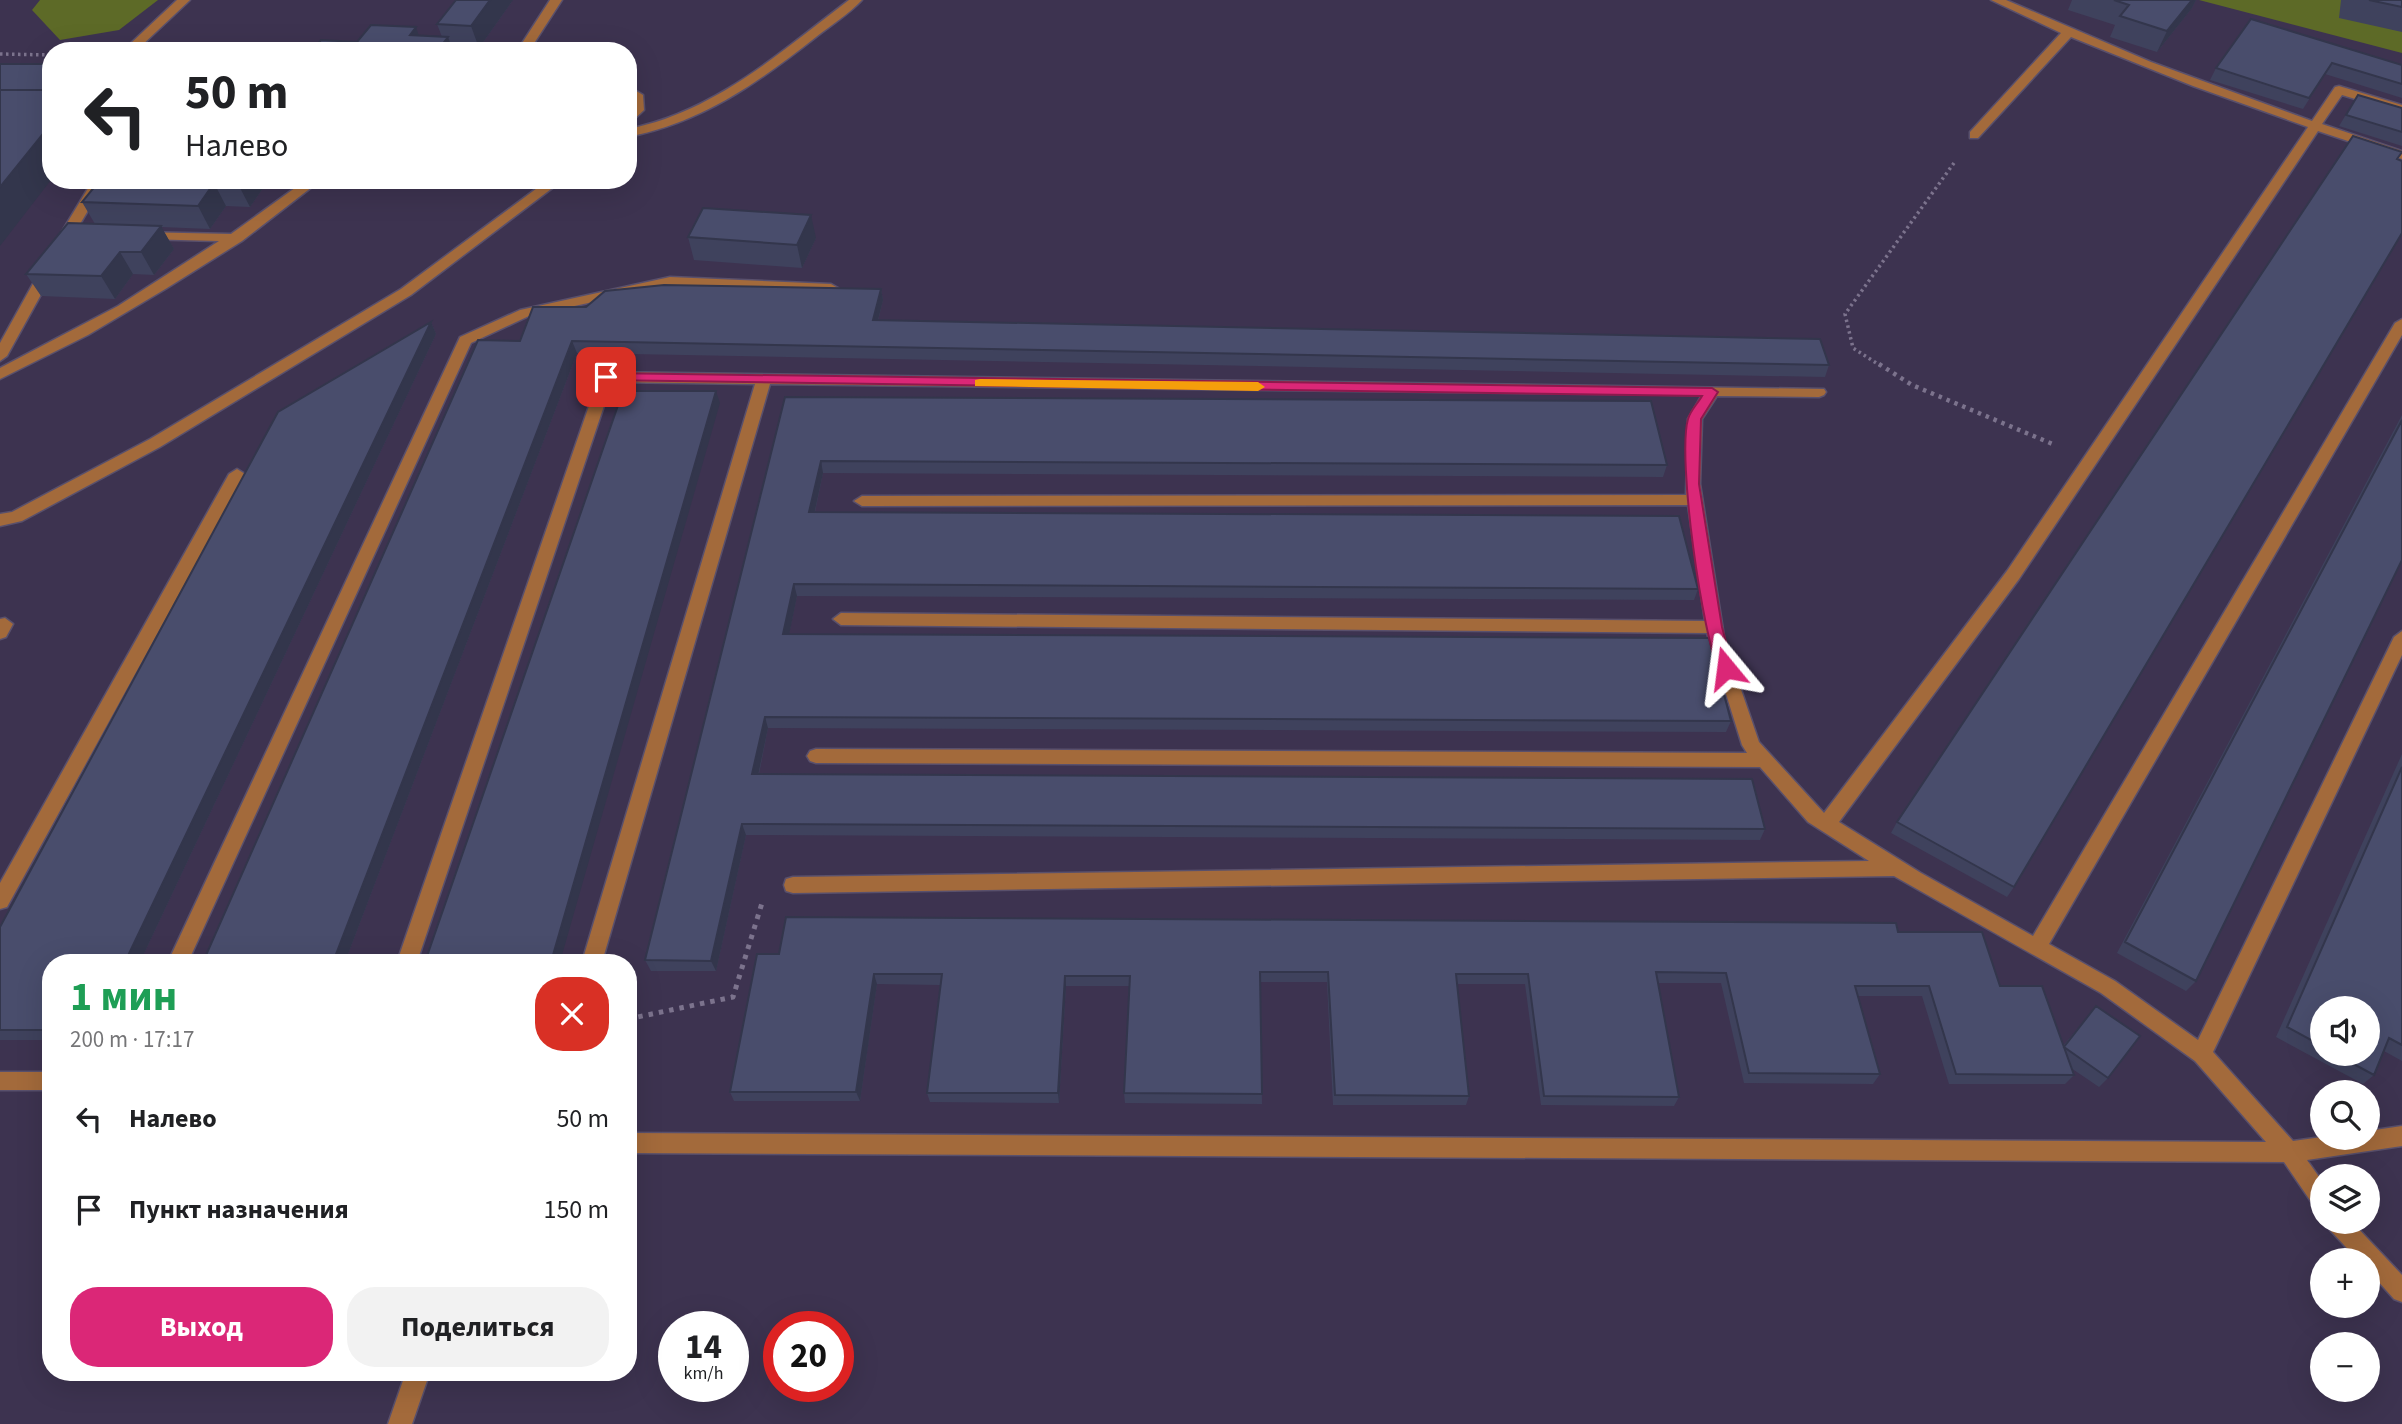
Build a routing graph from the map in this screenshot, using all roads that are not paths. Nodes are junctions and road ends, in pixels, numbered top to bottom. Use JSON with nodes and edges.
{"nodes":[{"id":1,"x":184,"y":0,"type":"edge"},
{"id":2,"x":556,"y":0,"type":"edge"},
{"id":3,"x":856,"y":0,"type":"edge"},
{"id":4,"x":1997,"y":0,"type":"edge"},
{"id":5,"x":2068,"y":33,"type":"junction"},
{"id":6,"x":138,"y":42,"type":"edge"},
{"id":7,"x":529,"y":42,"type":"edge"},
{"id":8,"x":2402,"y":109,"type":"edge"},
{"id":9,"x":2316,"y":127,"type":"junction"},
{"id":10,"x":637,"y":132,"type":"edge"},
{"id":11,"x":1974,"y":135,"type":"road end"},
{"id":12,"x":2402,"y":155,"type":"edge"},
{"id":13,"x":96,"y":189,"type":"edge"},
{"id":14,"x":303,"y":189,"type":"edge"},
{"id":15,"x":545,"y":189,"type":"edge"},
{"id":16,"x":133,"y":234,"type":"edge"},
{"id":17,"x":237,"y":238,"type":"junction"},
{"id":18,"x":847,"y":289,"type":"edge"},
{"id":19,"x":2402,"y":323,"type":"edge"},
{"id":20,"x":0,"y":356,"type":"edge"},
{"id":21,"x":0,"y":374,"type":"edge"},
{"id":22,"x":762,"y":381,"type":"junction"},
{"id":23,"x":1712,"y":392,"type":"junction"},
{"id":24,"x":1819,"y":392,"type":"dead end"},
{"id":25,"x":237,"y":474,"type":"dead end"},
{"id":26,"x":1694,"y":500,"type":"junction"},
{"id":27,"x":862,"y":501,"type":"dead end"},
{"id":28,"x":0,"y":520,"type":"edge"},
{"id":29,"x":841,"y":620,"type":"dead end"},
{"id":30,"x":1714,"y":627,"type":"junction"},
{"id":31,"x":2402,"y":637,"type":"edge"},
{"id":32,"x":816,"y":756,"type":"dead end"},
{"id":33,"x":1765,"y":760,"type":"junction"},
{"id":34,"x":1827,"y":824,"type":"junction"},
{"id":35,"x":1897,"y":868,"type":"junction"},
{"id":36,"x":793,"y":885,"type":"road end"},
{"id":37,"x":0,"y":901,"type":"edge"},
{"id":38,"x":2037,"y":947,"type":"junction"},
{"id":39,"x":182,"y":954,"type":"edge"},
{"id":40,"x":410,"y":954,"type":"edge"},
{"id":41,"x":594,"y":954,"type":"edge"},
{"id":42,"x":2203,"y":1054,"type":"junction"},
{"id":43,"x":0,"y":1080,"type":"edge"},
{"id":44,"x":42,"y":1081,"type":"edge"},
{"id":45,"x":2402,"y":1136,"type":"edge"},
{"id":46,"x":637,"y":1143,"type":"edge"},
{"id":47,"x":2289,"y":1152,"type":"junction"},
{"id":48,"x":2310,"y":1182,"type":"edge"},
{"id":49,"x":2349,"y":1234,"type":"edge"},
{"id":50,"x":2402,"y":1291,"type":"edge"},
{"id":51,"x":415,"y":1381,"type":"edge"},
{"id":52,"x":400,"y":1424,"type":"edge"}],
"edges":[{"from":1,"to":6,"type":"lane"},
{"from":2,"to":7,"type":"lane"},
{"from":3,"to":10,"type":"lane"},
{"from":4,"to":5,"type":"lane"},
{"from":5,"to":9,"type":"lane"},
{"from":5,"to":11,"type":"lane"},
{"from":8,"to":9,"type":"lane"},
{"from":9,"to":12,"type":"lane"},
{"from":9,"to":34,"type":"lane"},
{"from":13,"to":20,"type":"lane"},
{"from":14,"to":17,"type":"lane"},
{"from":15,"to":28,"type":"lane"},
{"from":16,"to":17,"type":"lane"},
{"from":17,"to":21,"type":"lane"},
{"from":18,"to":39,"type":"lane"},
{"from":19,"to":38,"type":"lane"},
{"from":22,"to":23,"type":"lane"},
{"from":22,"to":40,"type":"lane"},
{"from":22,"to":41,"type":"lane"},
{"from":23,"to":24,"type":"lane"},
{"from":23,"to":26,"type":"lane"},
{"from":25,"to":37,"type":"lane"},
{"from":26,"to":27,"type":"lane"},
{"from":26,"to":30,"type":"lane"},
{"from":29,"to":30,"type":"lane"},
{"from":30,"to":33,"type":"lane"},
{"from":31,"to":42,"type":"lane"},
{"from":32,"to":33,"type":"lane"},
{"from":33,"to":34,"type":"lane"},
{"from":34,"to":35,"type":"lane"},
{"from":35,"to":36,"type":"lane"},
{"from":35,"to":38,"type":"lane"},
{"from":38,"to":42,"type":"lane"},
{"from":42,"to":47,"type":"lane"},
{"from":43,"to":44,"type":"lane"},
{"from":45,"to":47,"type":"lane"},
{"from":46,"to":47,"type":"lane"},
{"from":47,"to":48,"type":"lane"},
{"from":49,"to":50,"type":"lane"},
{"from":51,"to":52,"type":"lane"}]}
